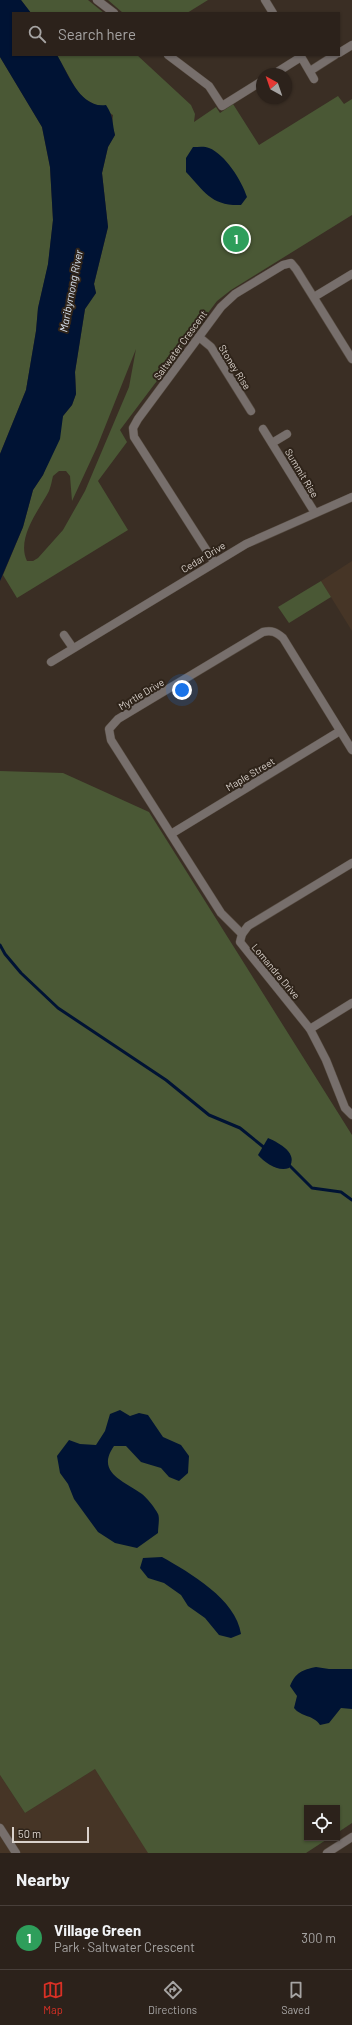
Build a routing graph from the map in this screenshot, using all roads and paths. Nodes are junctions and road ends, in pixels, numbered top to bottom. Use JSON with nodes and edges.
{"nodes":[{"id":1,"x":97,"y":0,"type":"edge"},
{"id":2,"x":265,"y":0,"type":"edge"},
{"id":3,"x":113,"y":12,"type":"edge"},
{"id":4,"x":272,"y":12,"type":"edge"},
{"id":5,"x":352,"y":45,"type":"edge"},
{"id":6,"x":340,"y":52,"type":"edge"},
{"id":7,"x":169,"y":56,"type":"edge"},
{"id":8,"x":300,"y":56,"type":"edge"},
{"id":9,"x":333,"y":56,"type":"edge"},
{"id":10,"x":283,"y":68,"type":"edge"},
{"id":11,"x":310,"y":71,"type":"junction"},
{"id":12,"x":314,"y":79,"type":"dead end"},
{"id":13,"x":256,"y":85,"type":"edge"},
{"id":14,"x":352,"y":274,"type":"edge"},
{"id":15,"x":314,"y":297,"type":"junction"},
{"id":16,"x":199,"y":337,"type":"junction"},
{"id":17,"x":352,"y":359,"type":"edge"},
{"id":18,"x":251,"y":411,"type":"dead end"},
{"id":19,"x":264,"y":429,"type":"dead end"},
{"id":20,"x":287,"y":434,"type":"dead end"},
{"id":21,"x":272,"y":443,"type":"junction"},
{"id":22,"x":352,"y":497,"type":"edge"},
{"id":23,"x":315,"y":513,"type":"junction"},
{"id":24,"x":214,"y":562,"type":"junction"},
{"id":25,"x":64,"y":635,"type":"dead end"},
{"id":26,"x":73,"y":648,"type":"junction"},
{"id":27,"x":51,"y":662,"type":"dead end"},
{"id":28,"x":340,"y":731,"type":"junction"},
{"id":29,"x":352,"y":750,"type":"edge"},
{"id":30,"x":171,"y":834,"type":"junction"},
{"id":31,"x":352,"y":863,"type":"edge"},
{"id":32,"x":242,"y":934,"type":"junction"},
{"id":33,"x":352,"y":1003,"type":"edge"},
{"id":34,"x":310,"y":1029,"type":"junction"},
{"id":35,"x":352,"y":1115,"type":"edge"},
{"id":36,"x":0,"y":1828,"type":"edge"},
{"id":37,"x":352,"y":1837,"type":"edge"},
{"id":38,"x":16,"y":1853,"type":"edge"},
{"id":39,"x":327,"y":1853,"type":"edge"}],
"edges":[{"from":1,"to":3,"type":"street"},
{"from":2,"to":4,"type":"street"},
{"from":5,"to":6,"type":"street"},
{"from":7,"to":13,"type":"street"},
{"from":8,"to":10,"type":"street"},
{"from":8,"to":11,"type":"street"},
{"from":9,"to":11,"type":"street"},
{"from":11,"to":12,"type":"street"},
{"from":14,"to":15,"type":"street"},
{"from":15,"to":16,"type":"street","name":"Saltwater Crescent"},
{"from":15,"to":17,"type":"street","name":"Saltwater Crescent"},
{"from":16,"to":18,"type":"street","name":"Stoney Rise"},
{"from":16,"to":24,"type":"street","name":"Saltwater Crescent"},
{"from":19,"to":21,"type":"street","name":"Summit Rise"},
{"from":20,"to":21,"type":"street","name":"Summit Rise"},
{"from":21,"to":23,"type":"street","name":"Summit Rise"},
{"from":22,"to":23,"type":"street","name":"Cedar Drive"},
{"from":23,"to":24,"type":"street","name":"Cedar Drive"},
{"from":24,"to":26,"type":"street","name":"Cedar Drive"},
{"from":25,"to":26,"type":"street"},
{"from":26,"to":27,"type":"street","name":"Cedar Drive"},
{"from":28,"to":29,"type":"street","name":"Myrtle Drive"},
{"from":28,"to":30,"type":"street","name":"Maple Street"},
{"from":28,"to":30,"type":"street","name":"Myrtle Drive"},
{"from":30,"to":32,"type":"street","name":"Myrtle Drive"},
{"from":31,"to":32,"type":"street"},
{"from":32,"to":34,"type":"street","name":"Lomandra Drive"},
{"from":33,"to":34,"type":"street"},
{"from":34,"to":35,"type":"street","name":"Lomandra Drive"},
{"from":36,"to":38,"type":"street"},
{"from":37,"to":39,"type":"street"}]}
